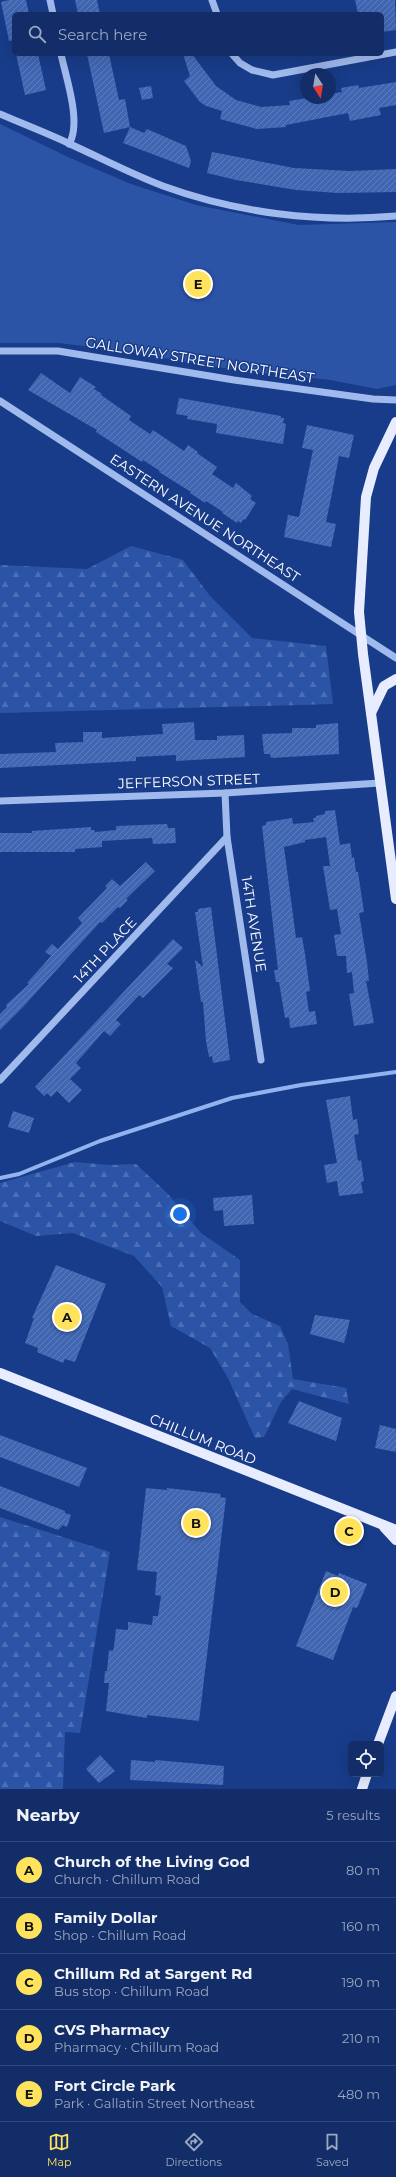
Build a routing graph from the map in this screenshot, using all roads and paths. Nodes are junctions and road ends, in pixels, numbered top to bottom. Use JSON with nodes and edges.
{"nodes":[{"id":1,"x":50,"y":0,"type":"edge"},
{"id":2,"x":212,"y":0,"type":"edge"},
{"id":3,"x":53,"y":12,"type":"edge"},
{"id":4,"x":216,"y":12,"type":"edge"},
{"id":5,"x":396,"y":52,"type":"edge"},
{"id":6,"x":384,"y":54,"type":"edge"},
{"id":7,"x":61,"y":56,"type":"edge"},
{"id":8,"x":374,"y":56,"type":"edge"},
{"id":9,"x":234,"y":57,"type":"edge"},
{"id":10,"x":0,"y":114,"type":"edge"},
{"id":11,"x":69,"y":144,"type":"junction"},
{"id":12,"x":396,"y":216,"type":"edge"},
{"id":13,"x":0,"y":351,"type":"edge"},
{"id":14,"x":396,"y":400,"type":"edge"},
{"id":15,"x":0,"y":401,"type":"edge"},
{"id":16,"x":396,"y":422,"type":"edge"},
{"id":17,"x":361,"y":635,"type":"junction"},
{"id":18,"x":396,"y":658,"type":"edge"},
{"id":19,"x":396,"y":679,"type":"edge"},
{"id":20,"x":371,"y":713,"type":"junction"},
{"id":21,"x":380,"y":783,"type":"junction"},
{"id":22,"x":225,"y":793,"type":"junction"},
{"id":23,"x":0,"y":801,"type":"edge"},
{"id":24,"x":228,"y":837,"type":"junction"},
{"id":25,"x":396,"y":899,"type":"edge"},
{"id":26,"x":261,"y":1060,"type":"dead end"},
{"id":27,"x":0,"y":1080,"type":"edge"},
{"id":28,"x":0,"y":1373,"type":"edge"},
{"id":29,"x":396,"y":1522,"type":"edge"},
{"id":30,"x":381,"y":1524,"type":"junction"},
{"id":31,"x":396,"y":1530,"type":"edge"},
{"id":32,"x":396,"y":1540,"type":"edge"},
{"id":33,"x":395,"y":1702,"type":"edge"},
{"id":34,"x":379,"y":1741,"type":"edge"},
{"id":35,"x":366,"y":1777,"type":"edge"},
{"id":36,"x":362,"y":1789,"type":"edge"}],
"edges":[{"from":1,"to":3,"type":"street"},
{"from":2,"to":4,"type":"street"},
{"from":5,"to":6,"type":"street"},
{"from":7,"to":11,"type":"street"},
{"from":8,"to":9,"type":"street"},
{"from":10,"to":11,"type":"street"},
{"from":11,"to":12,"type":"street"},
{"from":13,"to":14,"type":"street","name":"GALLOWAY STREET NORTHEAST"},
{"from":15,"to":17,"type":"street","name":"EASTERN AVENUE NORTHEAST"},
{"from":16,"to":17,"type":"main road"},
{"from":17,"to":18,"type":"street","name":"EASTERN AVENUE NORTHEAST"},
{"from":17,"to":20,"type":"main road"},
{"from":19,"to":20,"type":"main road"},
{"from":20,"to":21,"type":"main road"},
{"from":21,"to":22,"type":"street","name":"JEFFERSON STREET"},
{"from":21,"to":25,"type":"main road"},
{"from":22,"to":23,"type":"street","name":"JEFFERSON STREET"},
{"from":22,"to":24,"type":"street","name":"14TH AVENUE"},
{"from":24,"to":26,"type":"street","name":"14TH AVENUE"},
{"from":24,"to":27,"type":"street","name":"14TH PLACE"},
{"from":28,"to":30,"type":"main road","name":"CHILLUM ROAD"},
{"from":29,"to":30,"type":"main road"},
{"from":30,"to":31,"type":"main road","name":"CHILLUM ROAD"},
{"from":30,"to":32,"type":"main road"},
{"from":33,"to":34,"type":"main road"},
{"from":35,"to":36,"type":"main road"}]}
